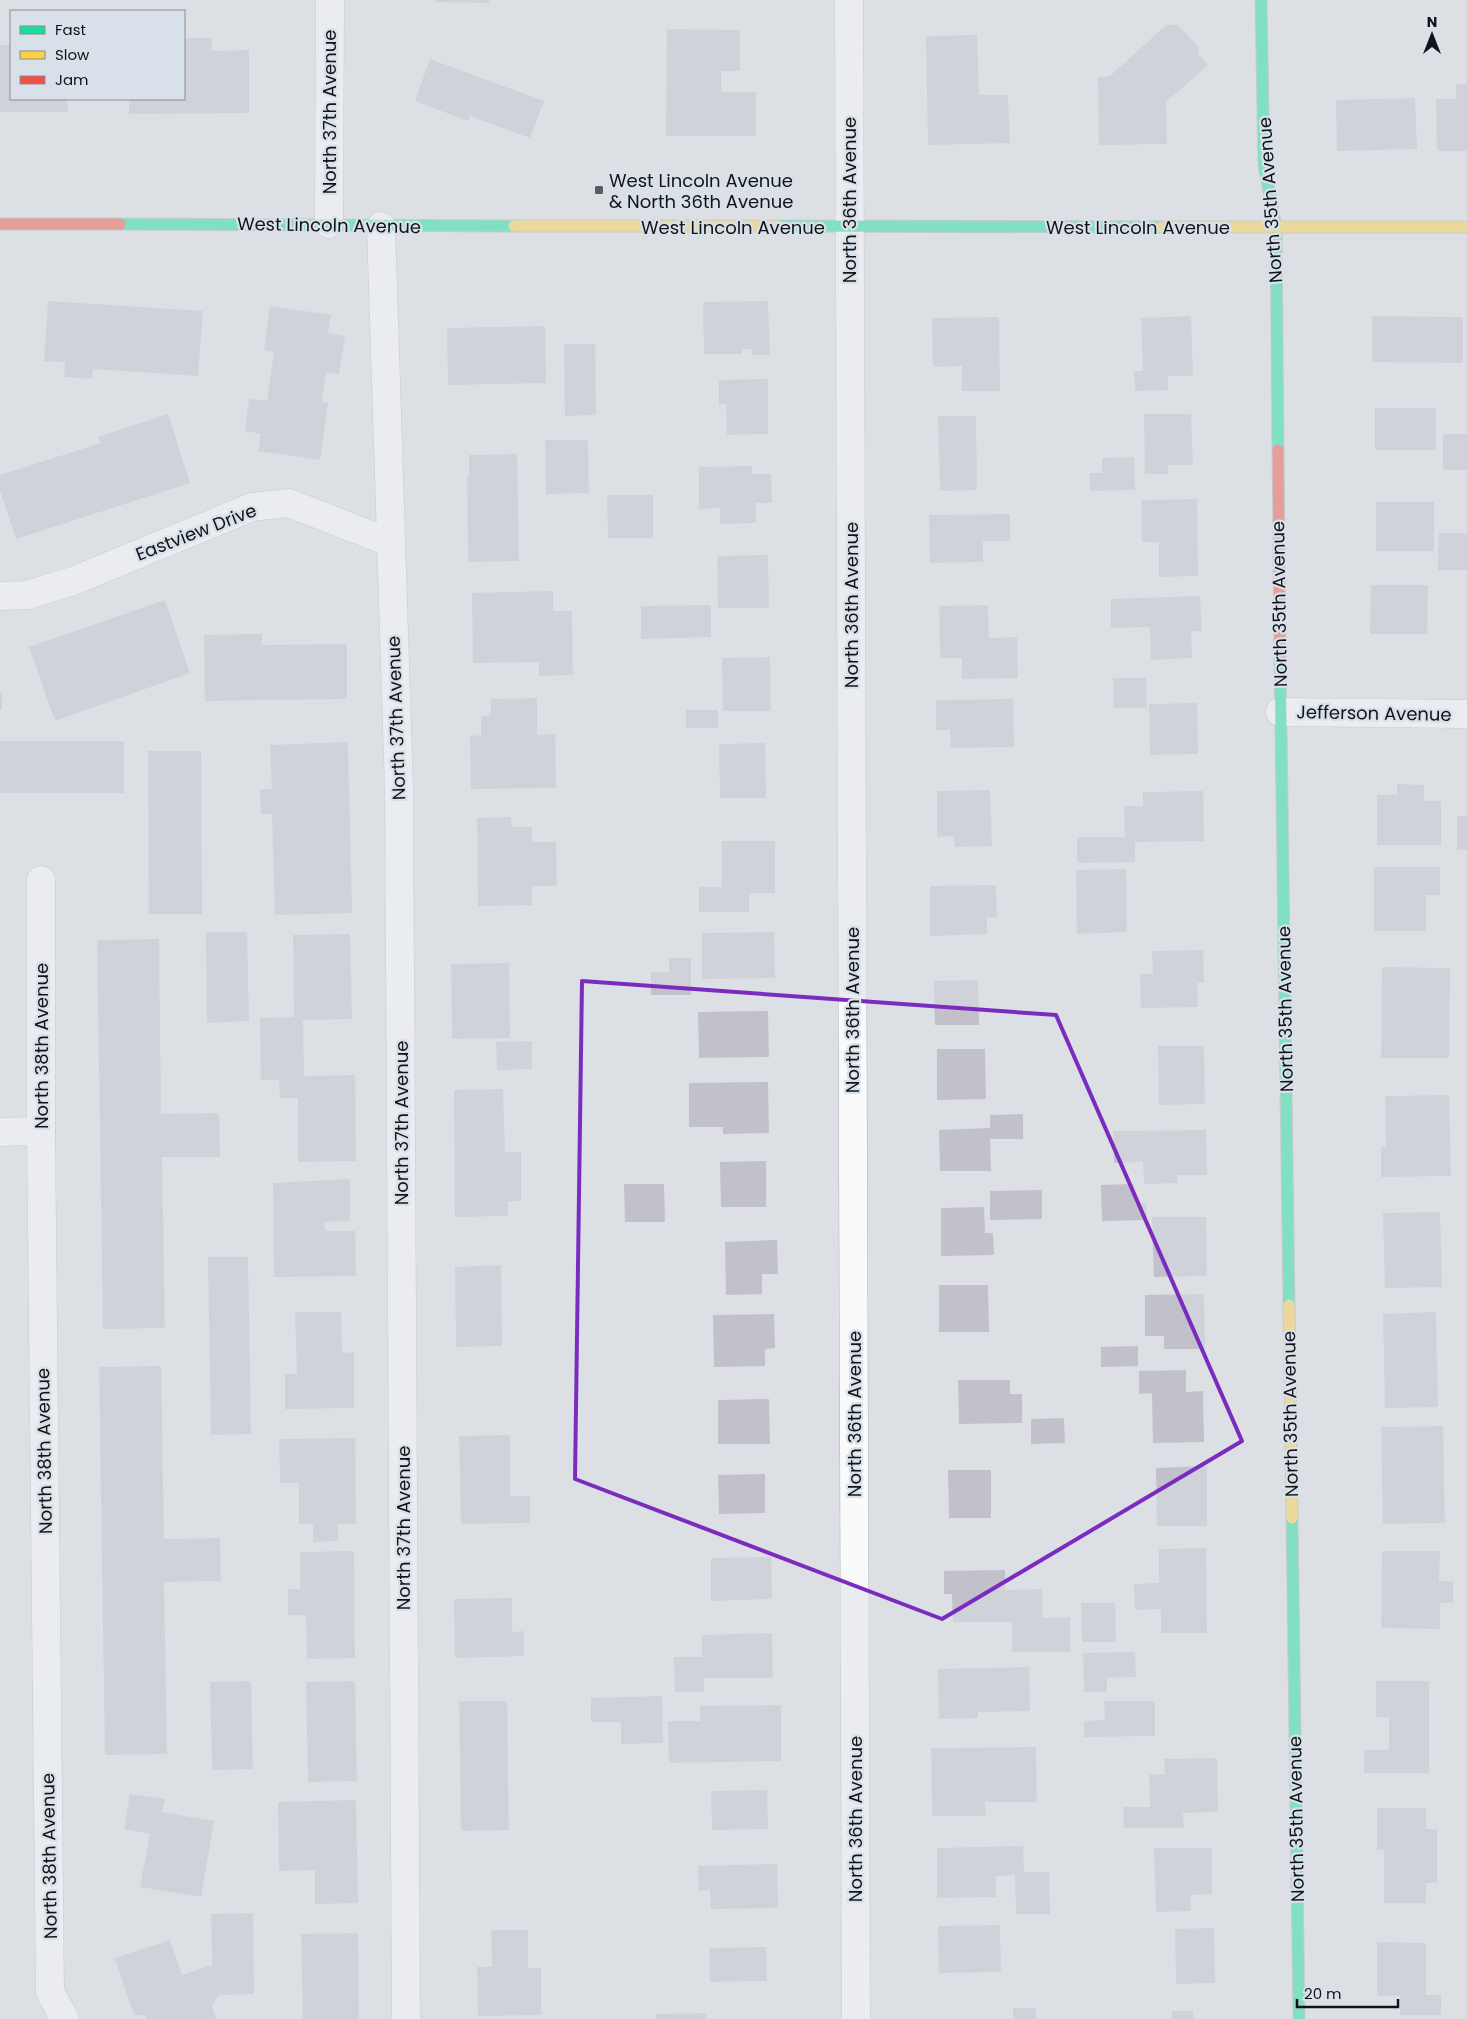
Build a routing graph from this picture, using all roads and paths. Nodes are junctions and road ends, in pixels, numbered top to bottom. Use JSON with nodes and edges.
{"nodes":[{"id":1,"x":330,"y":0,"type":"edge"},
{"id":2,"x":849,"y":0,"type":"edge"},
{"id":3,"x":1262,"y":0,"type":"edge"},
{"id":4,"x":0,"y":224,"type":"edge"},
{"id":5,"x":329,"y":224,"type":"junction"},
{"id":6,"x":381,"y":226,"type":"junction"},
{"id":7,"x":849,"y":227,"type":"junction"},
{"id":8,"x":1276,"y":227,"type":"junction"},
{"id":9,"x":1467,"y":227,"type":"edge"},
{"id":10,"x":391,"y":543,"type":"junction"},
{"id":11,"x":0,"y":596,"type":"edge"},
{"id":12,"x":1280,"y":712,"type":"junction"},
{"id":13,"x":1467,"y":714,"type":"edge"},
{"id":14,"x":41,"y":880,"type":"dead end"},
{"id":15,"x":41,"y":1131,"type":"junction"},
{"id":16,"x":0,"y":1132,"type":"edge"},
{"id":17,"x":65,"y":2019,"type":"edge"},
{"id":18,"x":406,"y":2019,"type":"edge"},
{"id":19,"x":856,"y":2019,"type":"edge"},
{"id":20,"x":1299,"y":2019,"type":"edge"}],
"edges":[{"from":1,"to":5,"type":"street","name":"North 37th Avenue"},
{"from":2,"to":7,"type":"street","name":"North 36th Avenue"},
{"from":3,"to":8,"type":"street","name":"North 35th Avenue"},
{"from":4,"to":5,"type":"street","name":"West Lincoln Avenue"},
{"from":5,"to":6,"type":"street","name":"West Lincoln Avenue"},
{"from":6,"to":7,"type":"street","name":"West Lincoln Avenue"},
{"from":6,"to":10,"type":"street","name":"North 37th Avenue"},
{"from":7,"to":8,"type":"street","name":"West Lincoln Avenue"},
{"from":7,"to":19,"type":"street","name":"North 36th Avenue"},
{"from":8,"to":9,"type":"street","name":"West Lincoln Avenue"},
{"from":8,"to":12,"type":"street","name":"North 35th Avenue"},
{"from":10,"to":11,"type":"street","name":"Eastview Drive"},
{"from":10,"to":18,"type":"street","name":"North 37th Avenue"},
{"from":12,"to":13,"type":"street","name":"Jefferson Avenue"},
{"from":12,"to":20,"type":"street","name":"North 35th Avenue"},
{"from":14,"to":15,"type":"street","name":"North 38th Avenue"},
{"from":15,"to":16,"type":"street"},
{"from":15,"to":17,"type":"street","name":"North 38th Avenue"}]}
